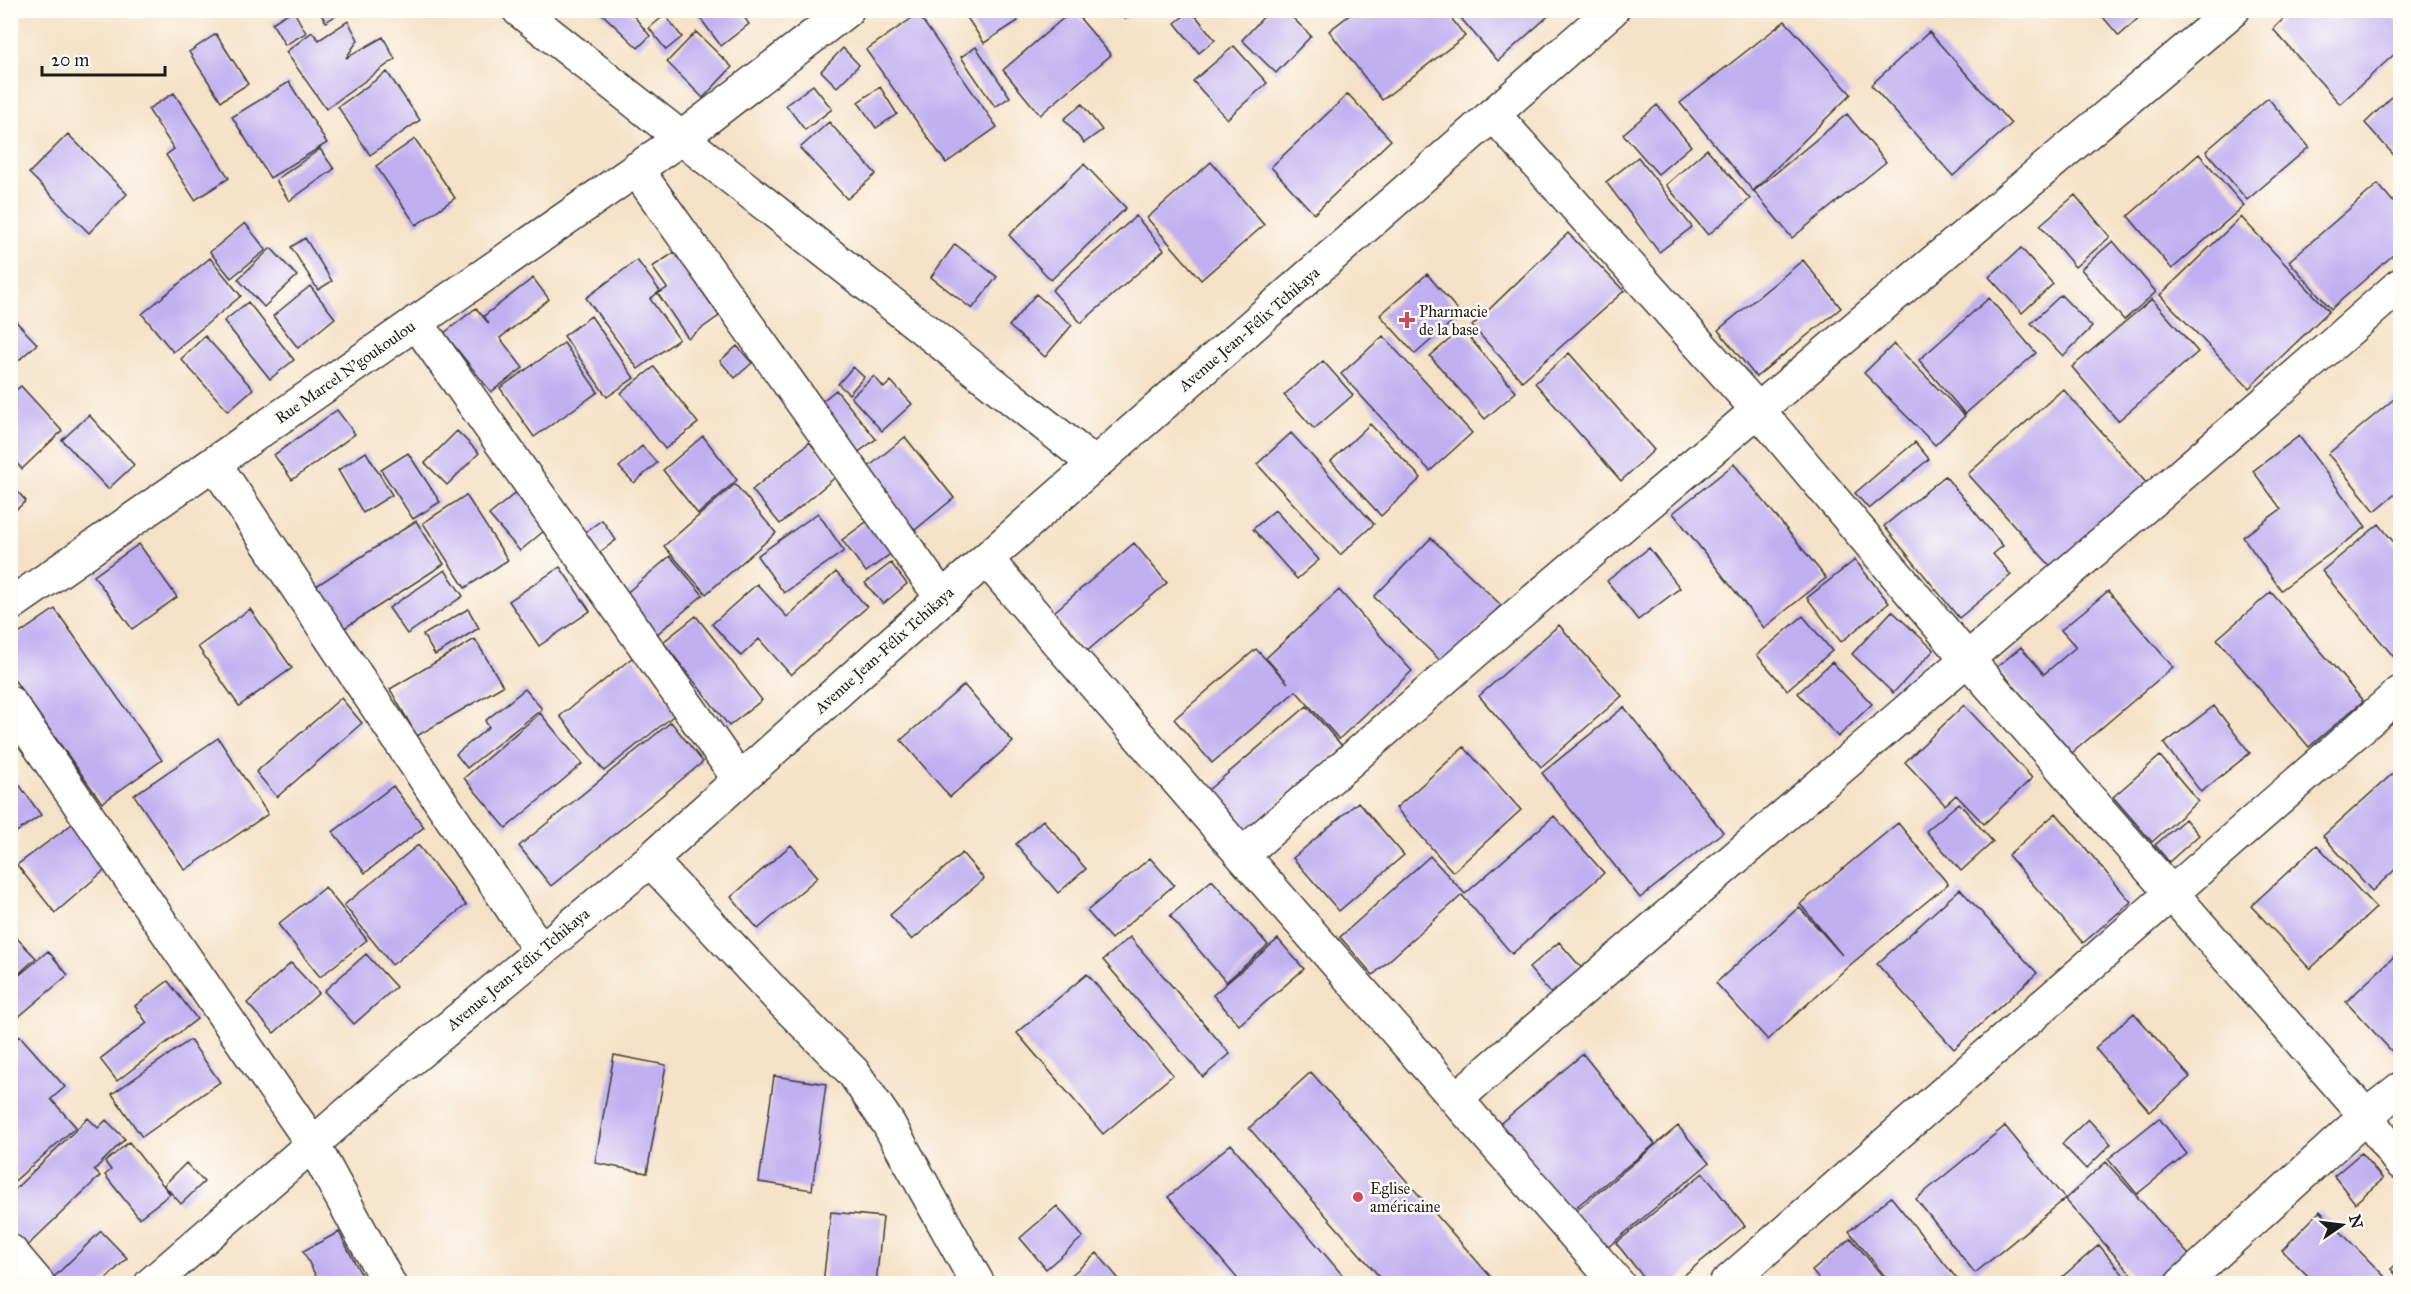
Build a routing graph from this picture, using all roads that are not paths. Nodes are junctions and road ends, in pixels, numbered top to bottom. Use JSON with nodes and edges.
{"nodes":[{"id":1,"x":519,"y":10,"type":"edge"},
{"id":2,"x":847,"y":10,"type":"edge"},
{"id":3,"x":1612,"y":10,"type":"edge"},
{"id":4,"x":2233,"y":10,"type":"edge"},
{"id":5,"x":1492,"y":114,"type":"junction"},
{"id":6,"x":680,"y":140,"type":"junction"},
{"id":7,"x":636,"y":169,"type":"junction"},
{"id":8,"x":2400,"y":285,"type":"edge"},
{"id":9,"x":417,"y":322,"type":"junction"},
{"id":10,"x":1758,"y":410,"type":"junction"},
{"id":11,"x":214,"y":463,"type":"junction"},
{"id":12,"x":1095,"y":464,"type":"junction"},
{"id":13,"x":987,"y":560,"type":"junction"},
{"id":14,"x":942,"y":598,"type":"junction"},
{"id":15,"x":10,"y":605,"type":"edge"},
{"id":16,"x":1968,"y":660,"type":"junction"},
{"id":17,"x":2400,"y":693,"type":"edge"},
{"id":18,"x":10,"y":703,"type":"edge"},
{"id":19,"x":739,"y":779,"type":"junction"},
{"id":20,"x":1242,"y":855,"type":"junction"},
{"id":21,"x":650,"y":860,"type":"junction"},
{"id":22,"x":2173,"y":893,"type":"junction"},
{"id":23,"x":540,"y":950,"type":"junction"},
{"id":24,"x":2400,"y":1089,"type":"edge"},
{"id":25,"x":1456,"y":1100,"type":"junction"},
{"id":26,"x":2366,"y":1116,"type":"junction"},
{"id":27,"x":312,"y":1143,"type":"junction"},
{"id":28,"x":2400,"y":1162,"type":"edge"},
{"id":29,"x":10,"y":1251,"type":"edge"},
{"id":30,"x":38,"y":1284,"type":"edge"},
{"id":31,"x":152,"y":1284,"type":"edge"},
{"id":32,"x":389,"y":1284,"type":"edge"},
{"id":33,"x":978,"y":1284,"type":"edge"},
{"id":34,"x":1618,"y":1284,"type":"edge"},
{"id":35,"x":1726,"y":1284,"type":"edge"},
{"id":36,"x":2182,"y":1284,"type":"edge"}],
"edges":[{"from":1,"to":6,"type":"street"},
{"from":2,"to":6,"type":"street","name":"Rue Marcel N'goukoulou"},
{"from":3,"to":5,"type":"street","name":"Avenue Jean-Félix Tchikaya"},
{"from":4,"to":10,"type":"street"},
{"from":5,"to":10,"type":"street"},
{"from":5,"to":12,"type":"street","name":"Avenue Jean-Félix Tchikaya"},
{"from":6,"to":7,"type":"street","name":"Rue Marcel N'goukoulou"},
{"from":6,"to":12,"type":"street"},
{"from":7,"to":9,"type":"street","name":"Rue Marcel N'goukoulou"},
{"from":7,"to":14,"type":"street"},
{"from":8,"to":16,"type":"street"},
{"from":9,"to":11,"type":"street","name":"Rue Marcel N'goukoulou"},
{"from":9,"to":19,"type":"street"},
{"from":10,"to":16,"type":"street"},
{"from":10,"to":20,"type":"street"},
{"from":11,"to":15,"type":"street","name":"Rue Marcel N'goukoulou"},
{"from":11,"to":23,"type":"street"},
{"from":12,"to":13,"type":"street","name":"Avenue Jean-Félix Tchikaya"},
{"from":13,"to":14,"type":"street","name":"Avenue Jean-Félix Tchikaya"},
{"from":13,"to":20,"type":"street"},
{"from":14,"to":19,"type":"street","name":"Avenue Jean-Félix Tchikaya"},
{"from":16,"to":22,"type":"street"},
{"from":16,"to":25,"type":"street"},
{"from":17,"to":22,"type":"street"},
{"from":18,"to":27,"type":"street"},
{"from":19,"to":21,"type":"street","name":"Avenue Jean-Félix Tchikaya"},
{"from":20,"to":25,"type":"street"},
{"from":21,"to":23,"type":"street","name":"Avenue Jean-Félix Tchikaya"},
{"from":21,"to":33,"type":"street"},
{"from":22,"to":26,"type":"street"},
{"from":22,"to":35,"type":"street"},
{"from":23,"to":27,"type":"street","name":"Avenue Jean-Félix Tchikaya"},
{"from":24,"to":26,"type":"street"},
{"from":25,"to":34,"type":"street"},
{"from":26,"to":28,"type":"street"},
{"from":26,"to":36,"type":"street"},
{"from":27,"to":31,"type":"street","name":"Avenue Jean-Félix Tchikaya"},
{"from":27,"to":32,"type":"street"},
{"from":29,"to":30,"type":"street"}]}
